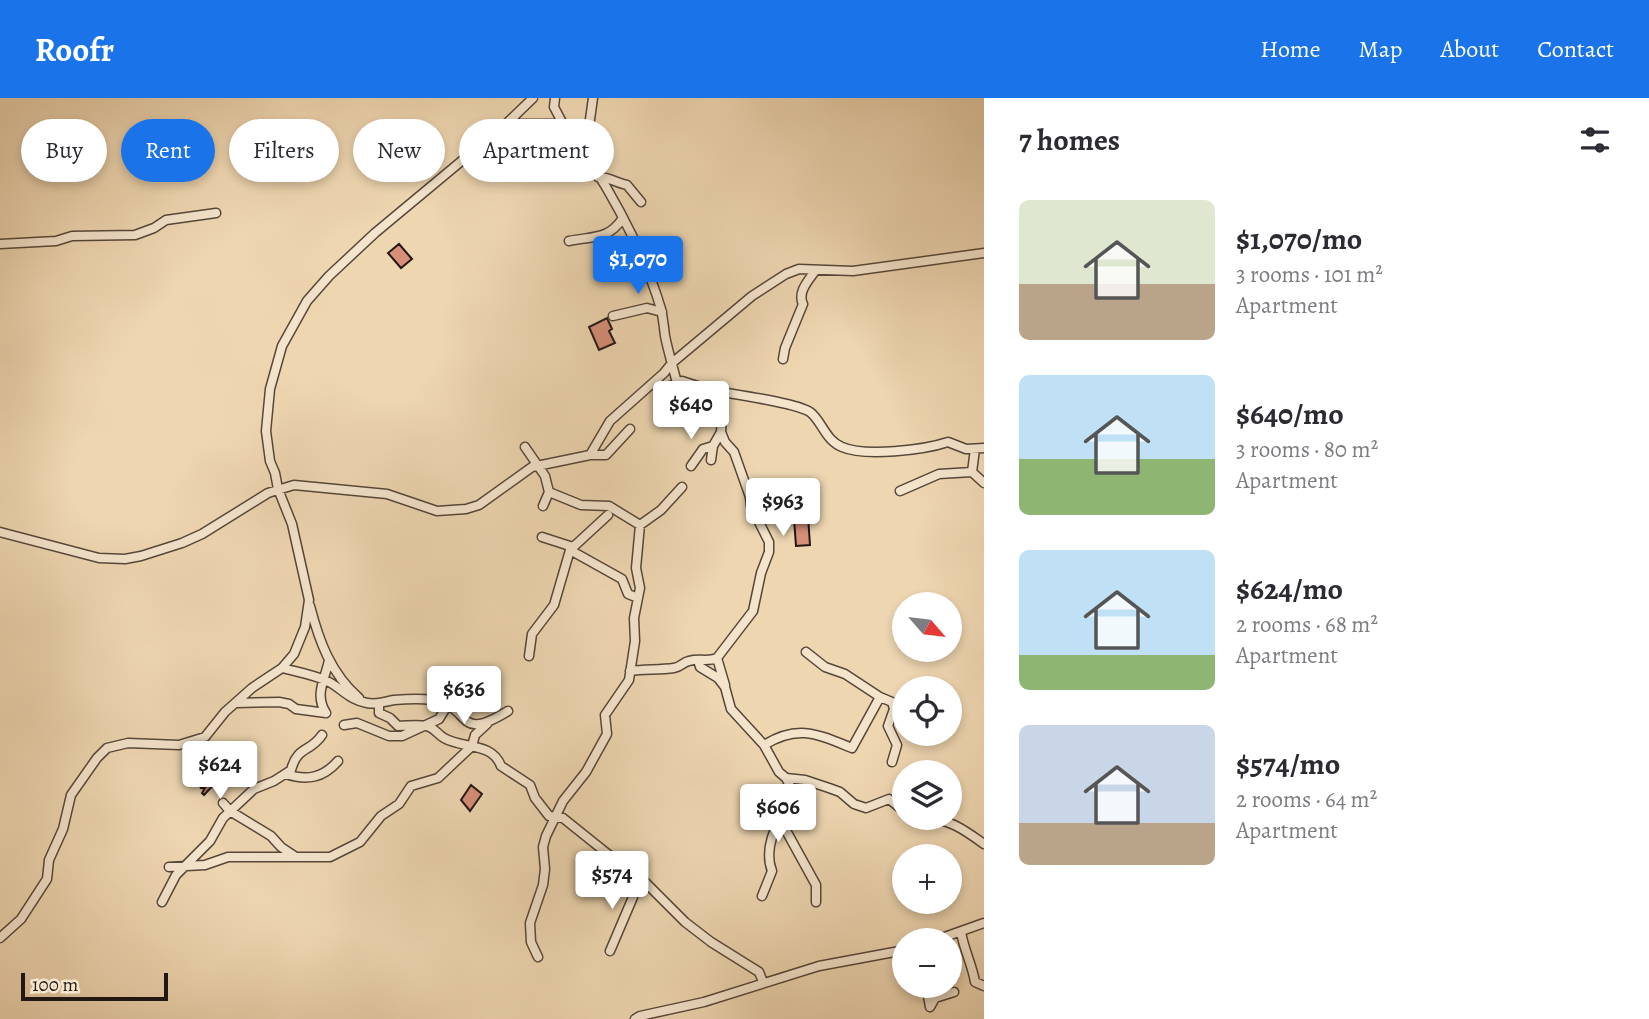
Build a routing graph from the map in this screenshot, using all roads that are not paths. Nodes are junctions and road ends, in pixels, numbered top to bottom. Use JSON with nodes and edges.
{"nodes":[{"id":1,"x":533,"y":98,"type":"edge"},
{"id":2,"x":555,"y":98,"type":"edge"},
{"id":3,"x":593,"y":98,"type":"edge"},
{"id":4,"x":511,"y":119,"type":"edge"},
{"id":5,"x":560,"y":119,"type":"edge"},
{"id":6,"x":590,"y":119,"type":"edge"},
{"id":7,"x":459,"y":163,"type":"edge"},
{"id":8,"x":614,"y":180,"type":"edge"},
{"id":9,"x":601,"y":182,"type":"edge"},
{"id":10,"x":641,"y":202,"type":"dead end"},
{"id":11,"x":215,"y":213,"type":"dead end"},
{"id":12,"x":623,"y":218,"type":"junction"},
{"id":13,"x":569,"y":241,"type":"dead end"},
{"id":14,"x":0,"y":244,"type":"edge"},
{"id":15,"x":984,"y":253,"type":"edge"},
{"id":16,"x":815,"y":271,"type":"junction"},
{"id":17,"x":662,"y":312,"type":"junction"},
{"id":18,"x":612,"y":316,"type":"dead end"},
{"id":19,"x":783,"y":359,"type":"dead end"},
{"id":20,"x":672,"y":363,"type":"junction"},
{"id":21,"x":677,"y":383,"type":"junction"},
{"id":22,"x":668,"y":389,"type":"dead end"},
{"id":23,"x":710,"y":390,"type":"junction"},
{"id":24,"x":630,"y":429,"type":"dead end"},
{"id":25,"x":721,"y":432,"type":"junction"},
{"id":26,"x":713,"y":446,"type":"junction"},
{"id":27,"x":525,"y":447,"type":"dead end"},
{"id":28,"x":980,"y":448,"type":"edge"},
{"id":29,"x":592,"y":452,"type":"junction"},
{"id":30,"x":711,"y":460,"type":"dead end"},
{"id":31,"x":539,"y":466,"type":"junction"},
{"id":32,"x":691,"y":466,"type":"dead end"},
{"id":33,"x":972,"y":472,"type":"junction"},
{"id":34,"x":984,"y":483,"type":"edge"},
{"id":35,"x":682,"y":487,"type":"dead end"},
{"id":36,"x":278,"y":489,"type":"junction"},
{"id":37,"x":900,"y":491,"type":"dead end"},
{"id":38,"x":549,"y":492,"type":"junction"},
{"id":39,"x":750,"y":496,"type":"junction"},
{"id":40,"x":543,"y":506,"type":"dead end"},
{"id":41,"x":792,"y":513,"type":"dead end"},
{"id":42,"x":608,"y":515,"type":"dead end"},
{"id":43,"x":640,"y":525,"type":"junction"},
{"id":44,"x":0,"y":532,"type":"edge"},
{"id":45,"x":542,"y":537,"type":"dead end"},
{"id":46,"x":571,"y":548,"type":"junction"},
{"id":47,"x":638,"y":598,"type":"junction"},
{"id":48,"x":309,"y":600,"type":"junction"},
{"id":49,"x":806,"y":652,"type":"dead end"},
{"id":50,"x":529,"y":656,"type":"dead end"},
{"id":51,"x":717,"y":657,"type":"junction"},
{"id":52,"x":329,"y":660,"type":"junction"},
{"id":53,"x":698,"y":660,"type":"junction"},
{"id":54,"x":282,"y":668,"type":"junction"},
{"id":55,"x":630,"y":671,"type":"junction"},
{"id":56,"x":324,"y":681,"type":"junction"},
{"id":57,"x":725,"y":687,"type":"junction"},
{"id":58,"x":880,"y":697,"type":"junction"},
{"id":59,"x":236,"y":703,"type":"junction"},
{"id":60,"x":365,"y":703,"type":"junction"},
{"id":61,"x":379,"y":704,"type":"junction"},
{"id":62,"x":447,"y":706,"type":"junction"},
{"id":63,"x":508,"y":711,"type":"dead end"},
{"id":64,"x":487,"y":724,"type":"junction"},
{"id":65,"x":344,"y":725,"type":"dead end"},
{"id":66,"x":425,"y":725,"type":"junction"},
{"id":67,"x":322,"y":735,"type":"dead end"},
{"id":68,"x":764,"y":745,"type":"junction"},
{"id":69,"x":472,"y":746,"type":"junction"},
{"id":70,"x":893,"y":760,"type":"edge"},
{"id":71,"x":338,"y":761,"type":"dead end"},
{"id":72,"x":285,"y":774,"type":"junction"},
{"id":73,"x":786,"y":778,"type":"junction"},
{"id":74,"x":892,"y":801,"type":"edge"},
{"id":75,"x":223,"y":803,"type":"dead end"},
{"id":76,"x":230,"y":811,"type":"junction"},
{"id":77,"x":556,"y":817,"type":"junction"},
{"id":78,"x":781,"y":817,"type":"junction"},
{"id":79,"x":962,"y":828,"type":"edge"},
{"id":80,"x":984,"y":844,"type":"edge"},
{"id":81,"x":296,"y":857,"type":"junction"},
{"id":82,"x":183,"y":866,"type":"junction"},
{"id":83,"x":169,"y":867,"type":"dead end"},
{"id":84,"x":634,"y":876,"type":"junction"},
{"id":85,"x":762,"y":896,"type":"dead end"},
{"id":86,"x":162,"y":902,"type":"dead end"},
{"id":87,"x":816,"y":902,"type":"dead end"},
{"id":88,"x":984,"y":923,"type":"edge"},
{"id":89,"x":962,"y":932,"type":"edge"},
{"id":90,"x":962,"y":937,"type":"edge"},
{"id":91,"x":0,"y":938,"type":"edge"},
{"id":92,"x":610,"y":951,"type":"dead end"},
{"id":93,"x":892,"y":952,"type":"edge"},
{"id":94,"x":538,"y":957,"type":"dead end"},
{"id":95,"x":763,"y":982,"type":"junction"},
{"id":96,"x":984,"y":986,"type":"edge"},
{"id":97,"x":928,"y":998,"type":"edge"},
{"id":98,"x":935,"y":998,"type":"edge"},
{"id":99,"x":635,"y":1018,"type":"edge"}],
"edges":[{"from":1,"to":4,"type":"street"},
{"from":2,"to":5,"type":"street"},
{"from":3,"to":6,"type":"street"},
{"from":7,"to":36,"type":"street"},
{"from":8,"to":10,"type":"street"},
{"from":9,"to":12,"type":"street"},
{"from":11,"to":14,"type":"street"},
{"from":12,"to":13,"type":"street"},
{"from":12,"to":17,"type":"street"},
{"from":15,"to":16,"type":"street"},
{"from":16,"to":19,"type":"street"},
{"from":16,"to":20,"type":"street"},
{"from":17,"to":18,"type":"street"},
{"from":17,"to":20,"type":"street"},
{"from":20,"to":21,"type":"street"},
{"from":20,"to":29,"type":"street"},
{"from":21,"to":22,"type":"street"},
{"from":21,"to":23,"type":"street"},
{"from":23,"to":25,"type":"street"},
{"from":23,"to":28,"type":"street"},
{"from":24,"to":29,"type":"street"},
{"from":25,"to":26,"type":"street"},
{"from":25,"to":39,"type":"street"},
{"from":26,"to":30,"type":"street"},
{"from":26,"to":32,"type":"street"},
{"from":27,"to":31,"type":"street"},
{"from":28,"to":33,"type":"street"},
{"from":29,"to":31,"type":"street"},
{"from":31,"to":36,"type":"street"},
{"from":31,"to":38,"type":"street"},
{"from":33,"to":34,"type":"street"},
{"from":33,"to":37,"type":"street"},
{"from":35,"to":43,"type":"street"},
{"from":36,"to":44,"type":"street"},
{"from":36,"to":48,"type":"street"},
{"from":38,"to":40,"type":"street"},
{"from":38,"to":43,"type":"street"},
{"from":39,"to":41,"type":"street"},
{"from":39,"to":51,"type":"street"},
{"from":42,"to":46,"type":"street"},
{"from":43,"to":47,"type":"street"},
{"from":45,"to":46,"type":"street"},
{"from":46,"to":47,"type":"street"},
{"from":46,"to":50,"type":"street"},
{"from":47,"to":55,"type":"street"},
{"from":48,"to":52,"type":"street"},
{"from":48,"to":54,"type":"street"},
{"from":49,"to":58,"type":"street"},
{"from":51,"to":53,"type":"street"},
{"from":51,"to":57,"type":"street"},
{"from":52,"to":56,"type":"street"},
{"from":52,"to":60,"type":"street"},
{"from":53,"to":55,"type":"street"},
{"from":53,"to":57,"type":"street"},
{"from":54,"to":56,"type":"street"},
{"from":54,"to":59,"type":"street"},
{"from":55,"to":77,"type":"street"},
{"from":56,"to":59,"type":"street"},
{"from":56,"to":60,"type":"street"},
{"from":57,"to":68,"type":"street"},
{"from":58,"to":68,"type":"street"},
{"from":58,"to":70,"type":"street"},
{"from":59,"to":91,"type":"street"},
{"from":60,"to":61,"type":"street"},
{"from":61,"to":62,"type":"street"},
{"from":61,"to":66,"type":"street"},
{"from":62,"to":64,"type":"street"},
{"from":62,"to":66,"type":"street"},
{"from":63,"to":64,"type":"street"},
{"from":64,"to":69,"type":"street"},
{"from":65,"to":66,"type":"street"},
{"from":66,"to":69,"type":"street"},
{"from":67,"to":72,"type":"street"},
{"from":68,"to":73,"type":"street"},
{"from":69,"to":77,"type":"street"},
{"from":69,"to":81,"type":"street"},
{"from":71,"to":72,"type":"street"},
{"from":72,"to":76,"type":"street"},
{"from":73,"to":74,"type":"street"},
{"from":73,"to":78,"type":"street"},
{"from":75,"to":76,"type":"street"},
{"from":76,"to":81,"type":"street"},
{"from":76,"to":82,"type":"street"},
{"from":77,"to":84,"type":"street"},
{"from":77,"to":94,"type":"street"},
{"from":78,"to":85,"type":"street"},
{"from":78,"to":87,"type":"street"},
{"from":79,"to":80,"type":"street"},
{"from":81,"to":82,"type":"street"},
{"from":82,"to":83,"type":"street"},
{"from":82,"to":86,"type":"street"},
{"from":84,"to":92,"type":"street"},
{"from":84,"to":95,"type":"street"},
{"from":88,"to":89,"type":"street"},
{"from":90,"to":96,"type":"street"},
{"from":93,"to":95,"type":"street"},
{"from":95,"to":99,"type":"street"},
{"from":97,"to":98,"type":"street"}]}
